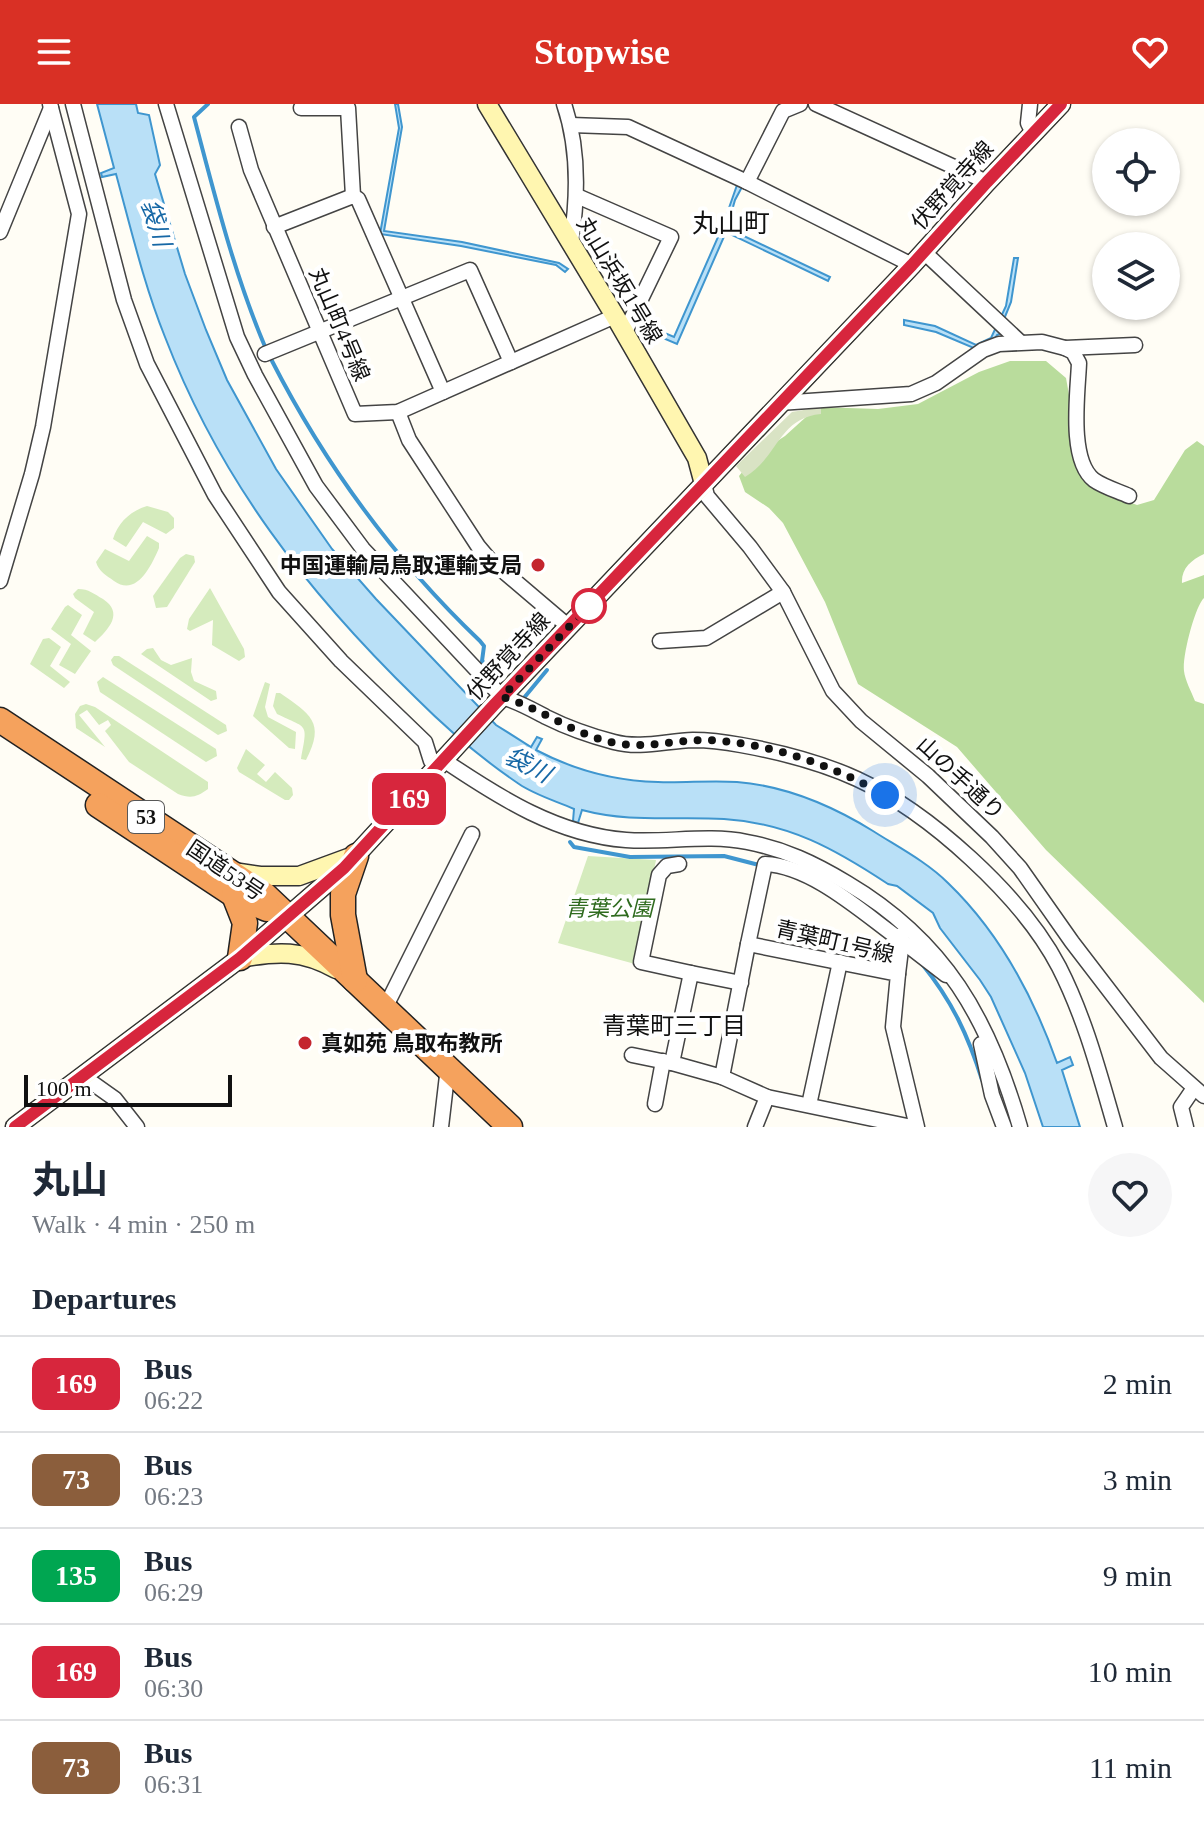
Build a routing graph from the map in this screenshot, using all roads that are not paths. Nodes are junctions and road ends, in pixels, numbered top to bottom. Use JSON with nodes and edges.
{"nodes":[{"id":1,"x":73,"y":104,"type":"edge"},
{"id":2,"x":166,"y":104,"type":"edge"},
{"id":3,"x":487,"y":104,"type":"edge"},
{"id":4,"x":564,"y":104,"type":"edge"},
{"id":5,"x":800,"y":104,"type":"edge"},
{"id":6,"x":816,"y":104,"type":"edge"},
{"id":7,"x":1030,"y":104,"type":"edge"},
{"id":8,"x":1061,"y":104,"type":"edge"},
{"id":9,"x":50,"y":106,"type":"edge"},
{"id":10,"x":301,"y":108,"type":"dead end"},
{"id":11,"x":571,"y":125,"type":"junction"},
{"id":12,"x":239,"y":127,"type":"dead end"},
{"id":13,"x":1033,"y":133,"type":"junction"},
{"id":14,"x":747,"y":182,"type":"junction"},
{"id":15,"x":987,"y":182,"type":"junction"},
{"id":16,"x":353,"y":196,"type":"junction"},
{"id":17,"x":577,"y":196,"type":"junction"},
{"id":18,"x":274,"y":227,"type":"junction"},
{"id":19,"x":0,"y":232,"type":"edge"},
{"id":20,"x":571,"y":242,"type":"junction"},
{"id":21,"x":918,"y":258,"type":"junction"},
{"id":22,"x":401,"y":297,"type":"junction"},
{"id":23,"x":620,"y":324,"type":"junction"},
{"id":24,"x":319,"y":330,"type":"junction"},
{"id":25,"x":1020,"y":342,"type":"junction"},
{"id":26,"x":1135,"y":345,"type":"dead end"},
{"id":27,"x":1065,"y":348,"type":"junction"},
{"id":28,"x":265,"y":354,"type":"dead end"},
{"id":29,"x":511,"y":362,"type":"junction"},
{"id":30,"x":443,"y":392,"type":"junction"},
{"id":31,"x":779,"y":403,"type":"junction"},
{"id":32,"x":398,"y":412,"type":"junction"},
{"id":33,"x":704,"y":484,"type":"junction"},
{"id":34,"x":1129,"y":496,"type":"dead end"},
{"id":35,"x":0,"y":581,"type":"edge"},
{"id":36,"x":783,"y":592,"type":"junction"},
{"id":37,"x":569,"y":627,"type":"junction"},
{"id":38,"x":660,"y":641,"type":"dead end"},
{"id":39,"x":498,"y":701,"type":"junction"},
{"id":40,"x":0,"y":720,"type":"edge"},
{"id":41,"x":0,"y":740,"type":"edge"},
{"id":42,"x":446,"y":760,"type":"junction"},
{"id":43,"x":472,"y":834,"type":"dead end"},
{"id":44,"x":356,"y":856,"type":"junction"},
{"id":45,"x":679,"y":864,"type":"dead end"},
{"id":46,"x":232,"y":883,"type":"junction"},
{"id":47,"x":853,"y":906,"type":"junction"},
{"id":48,"x":887,"y":910,"type":"junction"},
{"id":49,"x":288,"y":917,"type":"junction"},
{"id":50,"x":902,"y":941,"type":"junction"},
{"id":51,"x":748,"y":944,"type":"junction"},
{"id":52,"x":240,"y":958,"type":"junction"},
{"id":53,"x":840,"y":962,"type":"junction"},
{"id":54,"x":691,"y":973,"type":"junction"},
{"id":55,"x":898,"y":974,"type":"junction"},
{"id":56,"x":355,"y":980,"type":"junction"},
{"id":57,"x":957,"y":982,"type":"junction"},
{"id":58,"x":741,"y":983,"type":"junction"},
{"id":59,"x":385,"y":1008,"type":"junction"},
{"id":60,"x":983,"y":1028,"type":"junction"},
{"id":61,"x":632,"y":1055,"type":"dead end"},
{"id":62,"x":668,"y":1062,"type":"junction"},
{"id":63,"x":448,"y":1067,"type":"junction"},
{"id":64,"x":84,"y":1077,"type":"junction"},
{"id":65,"x":722,"y":1077,"type":"junction"},
{"id":66,"x":1199,"y":1092,"type":"edge"},
{"id":67,"x":767,"y":1097,"type":"junction"},
{"id":68,"x":655,"y":1104,"type":"dead end"},
{"id":69,"x":809,"y":1105,"type":"junction"},
{"id":70,"x":15,"y":1127,"type":"edge"},
{"id":71,"x":137,"y":1127,"type":"edge"},
{"id":72,"x":441,"y":1127,"type":"edge"},
{"id":73,"x":510,"y":1127,"type":"edge"},
{"id":74,"x":755,"y":1127,"type":"edge"},
{"id":75,"x":914,"y":1127,"type":"edge"},
{"id":76,"x":1004,"y":1127,"type":"edge"},
{"id":77,"x":1020,"y":1127,"type":"edge"},
{"id":78,"x":1115,"y":1127,"type":"edge"},
{"id":79,"x":1186,"y":1127,"type":"edge"}],
"edges":[{"from":1,"to":42,"type":"street"},
{"from":2,"to":39,"type":"street"},
{"from":3,"to":20,"type":"main road","name":"丸山浜坂1号線"},
{"from":4,"to":11,"type":"street"},
{"from":5,"to":14,"type":"street"},
{"from":6,"to":15,"type":"street"},
{"from":7,"to":13,"type":"street"},
{"from":8,"to":13,"type":"main road","name":"伏野覚寺線"},
{"from":9,"to":19,"type":"street"},
{"from":9,"to":35,"type":"street"},
{"from":10,"to":16,"type":"street"},
{"from":11,"to":14,"type":"street"},
{"from":11,"to":17,"type":"street"},
{"from":12,"to":18,"type":"street","name":"丸山町4号線"},
{"from":13,"to":15,"type":"main road","name":"伏野覚寺線"},
{"from":14,"to":21,"type":"street"},
{"from":15,"to":21,"type":"main road","name":"伏野覚寺線"},
{"from":16,"to":18,"type":"street"},
{"from":16,"to":22,"type":"street"},
{"from":17,"to":20,"type":"street"},
{"from":17,"to":23,"type":"street"},
{"from":18,"to":24,"type":"street","name":"丸山町4号線"},
{"from":20,"to":23,"type":"main road","name":"丸山浜坂1号線"},
{"from":21,"to":25,"type":"street"},
{"from":21,"to":31,"type":"main road","name":"伏野覚寺線"},
{"from":22,"to":24,"type":"street"},
{"from":22,"to":29,"type":"street"},
{"from":22,"to":30,"type":"street"},
{"from":23,"to":29,"type":"street","name":"丸山町4号線"},
{"from":23,"to":33,"type":"main road","name":"丸山浜坂1号線"},
{"from":24,"to":28,"type":"street"},
{"from":24,"to":32,"type":"street","name":"丸山町4号線"},
{"from":25,"to":27,"type":"street"},
{"from":25,"to":31,"type":"street"},
{"from":26,"to":27,"type":"street"},
{"from":27,"to":34,"type":"street"},
{"from":29,"to":30,"type":"street","name":"丸山町4号線"},
{"from":30,"to":32,"type":"street","name":"丸山町4号線"},
{"from":31,"to":33,"type":"main road","name":"伏野覚寺線"},
{"from":32,"to":37,"type":"street"},
{"from":33,"to":36,"type":"street","name":"山の手通り"},
{"from":33,"to":37,"type":"main road","name":"伏野覚寺線"},
{"from":36,"to":38,"type":"street"},
{"from":36,"to":66,"type":"street","name":"山の手通り"},
{"from":37,"to":39,"type":"main road","name":"伏野覚寺線"},
{"from":39,"to":42,"type":"main road","name":"伏野覚寺線"},
{"from":39,"to":78,"type":"street"},
{"from":40,"to":46,"type":"highway","name":"国道53号","number":"53"},
{"from":41,"to":46,"type":"highway","name":"国道53号","number":"53"},
{"from":42,"to":44,"type":"main road","name":"伏野覚寺線"},
{"from":42,"to":48,"type":"street"},
{"from":43,"to":59,"type":"street"},
{"from":44,"to":46,"type":"main road"},
{"from":44,"to":49,"type":"main road","name":"伏野覚寺線"},
{"from":44,"to":56,"type":"highway"},
{"from":45,"to":54,"type":"street"},
{"from":46,"to":49,"type":"highway","name":"国道53号","number":"53"},
{"from":46,"to":52,"type":"highway"},
{"from":47,"to":48,"type":"street"},
{"from":47,"to":50,"type":"street"},
{"from":47,"to":51,"type":"street"},
{"from":48,"to":50,"type":"street"},
{"from":48,"to":57,"type":"street"},
{"from":49,"to":52,"type":"main road","name":"伏野覚寺線"},
{"from":49,"to":56,"type":"highway","name":"国道53号","number":"53"},
{"from":50,"to":55,"type":"street"},
{"from":50,"to":57,"type":"street"},
{"from":51,"to":53,"type":"street","name":"青葉町1号線"},
{"from":51,"to":58,"type":"street","name":"青葉町1号線"},
{"from":52,"to":56,"type":"main road"},
{"from":52,"to":64,"type":"main road","name":"伏野覚寺線"},
{"from":53,"to":55,"type":"street","name":"青葉町1号線"},
{"from":53,"to":69,"type":"street"},
{"from":54,"to":58,"type":"street"},
{"from":54,"to":62,"type":"street"},
{"from":55,"to":75,"type":"street","name":"青葉町1号線"},
{"from":56,"to":59,"type":"highway","name":"国道53号","number":"53"},
{"from":57,"to":60,"type":"street"},
{"from":58,"to":65,"type":"street","name":"青葉町1号線"},
{"from":59,"to":63,"type":"highway","name":"国道53号","number":"53"},
{"from":60,"to":76,"type":"street"},
{"from":60,"to":77,"type":"street"},
{"from":61,"to":62,"type":"street"},
{"from":62,"to":65,"type":"street"},
{"from":62,"to":68,"type":"street"},
{"from":63,"to":72,"type":"street"},
{"from":63,"to":73,"type":"highway","name":"国道53号","number":"53"},
{"from":64,"to":70,"type":"main road","name":"伏野覚寺線"},
{"from":64,"to":71,"type":"street"},
{"from":65,"to":67,"type":"street"},
{"from":66,"to":79,"type":"street"},
{"from":67,"to":69,"type":"street"},
{"from":67,"to":74,"type":"street"},
{"from":69,"to":75,"type":"street"}]}
